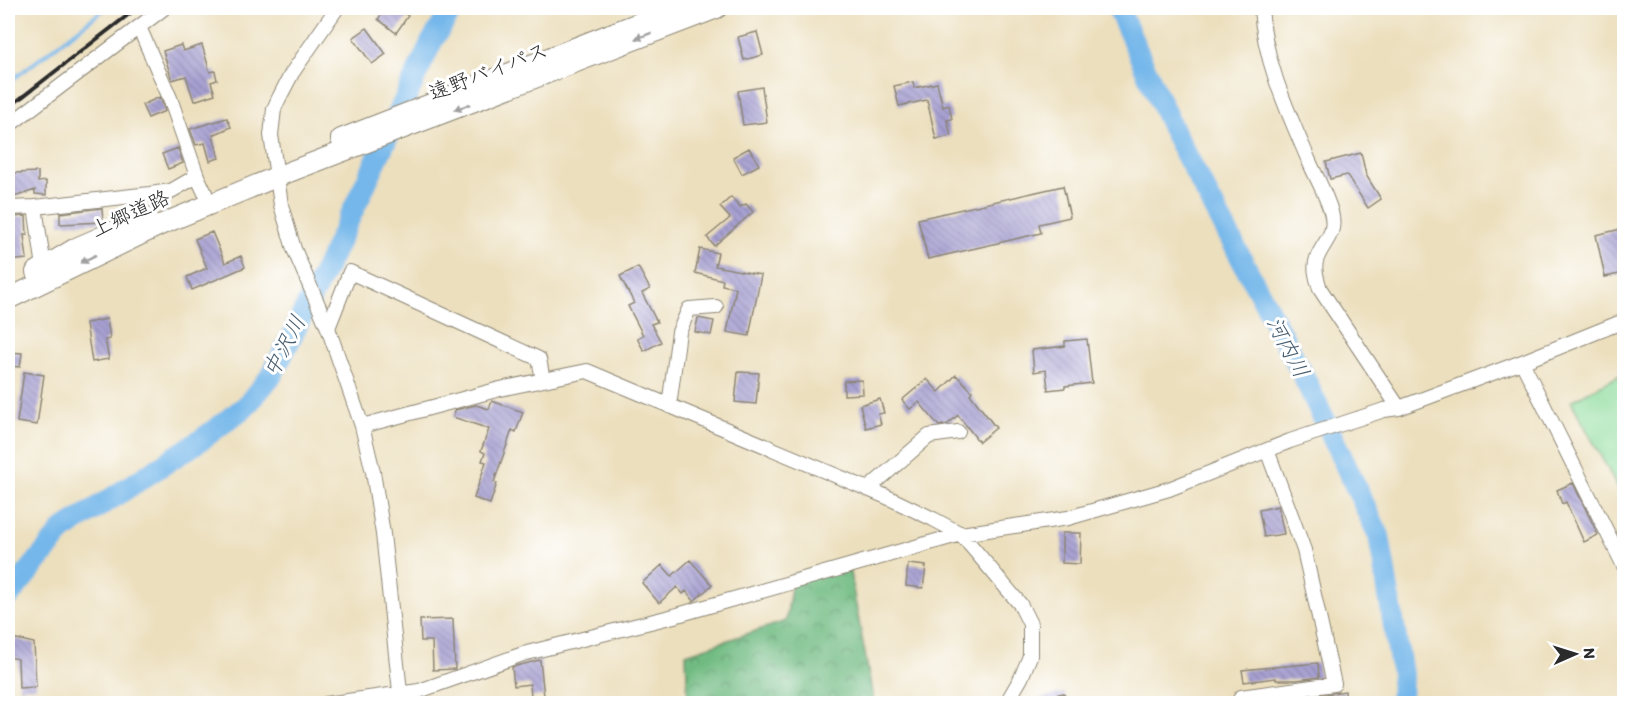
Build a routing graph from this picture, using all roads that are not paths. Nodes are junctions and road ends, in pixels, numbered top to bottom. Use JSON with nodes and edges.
{"nodes":[{"id":1,"x":164,"y":8,"type":"edge"},
{"id":2,"x":337,"y":8,"type":"edge"},
{"id":3,"x":677,"y":8,"type":"edge"},
{"id":4,"x":717,"y":8,"type":"edge"},
{"id":5,"x":1261,"y":8,"type":"edge"},
{"id":6,"x":139,"y":27,"type":"junction"},
{"id":7,"x":8,"y":126,"type":"edge"},
{"id":8,"x":361,"y":138,"type":"junction"},
{"id":9,"x":276,"y":171,"type":"junction"},
{"id":10,"x":201,"y":185,"type":"junction"},
{"id":11,"x":35,"y":207,"type":"junction"},
{"id":12,"x":8,"y":208,"type":"edge"},
{"id":13,"x":44,"y":267,"type":"junction"},
{"id":14,"x":8,"y":287,"type":"edge"},
{"id":15,"x":8,"y":299,"type":"edge"},
{"id":16,"x":716,"y":307,"type":"dead end"},
{"id":17,"x":1624,"y":321,"type":"edge"},
{"id":18,"x":328,"y":328,"type":"junction"},
{"id":19,"x":1522,"y":362,"type":"junction"},
{"id":20,"x":543,"y":380,"type":"junction"},
{"id":21,"x":669,"y":406,"type":"junction"},
{"id":22,"x":1399,"y":408,"type":"junction"},
{"id":23,"x":362,"y":426,"type":"junction"},
{"id":24,"x":958,"y":432,"type":"dead end"},
{"id":25,"x":1267,"y":450,"type":"junction"},
{"id":26,"x":868,"y":489,"type":"junction"},
{"id":27,"x":961,"y":534,"type":"junction"},
{"id":28,"x":1624,"y":566,"type":"edge"},
{"id":29,"x":1241,"y":697,"type":"dead end"},
{"id":30,"x":400,"y":699,"type":"edge"},
{"id":31,"x":326,"y":704,"type":"edge"},
{"id":32,"x":1006,"y":704,"type":"edge"}],
"edges":[{"from":1,"to":6,"type":"street"},
{"from":2,"to":9,"type":"street"},
{"from":3,"to":8,"type":"highway","name":"遠野バイパス"},
{"from":4,"to":8,"type":"highway","name":"遠野バイパス","one_way":true},
{"from":5,"to":22,"type":"street"},
{"from":6,"to":7,"type":"street"},
{"from":6,"to":10,"type":"street"},
{"from":8,"to":9,"type":"highway","name":"遠野バイパス"},
{"from":9,"to":10,"type":"highway","name":"上郷道路"},
{"from":9,"to":15,"type":"highway","name":"上郷道路","one_way":true},
{"from":9,"to":18,"type":"street"},
{"from":10,"to":11,"type":"street"},
{"from":10,"to":13,"type":"highway","name":"上郷道路"},
{"from":11,"to":12,"type":"street"},
{"from":11,"to":13,"type":"street"},
{"from":13,"to":14,"type":"highway","name":"上郷道路"},
{"from":16,"to":21,"type":"street"},
{"from":17,"to":19,"type":"street"},
{"from":18,"to":20,"type":"street"},
{"from":18,"to":23,"type":"street"},
{"from":19,"to":22,"type":"street"},
{"from":19,"to":28,"type":"street"},
{"from":20,"to":21,"type":"street"},
{"from":20,"to":23,"type":"street"},
{"from":21,"to":26,"type":"street"},
{"from":22,"to":25,"type":"street"},
{"from":23,"to":30,"type":"street"},
{"from":24,"to":26,"type":"street"},
{"from":25,"to":27,"type":"street"},
{"from":25,"to":29,"type":"street"},
{"from":26,"to":27,"type":"street"},
{"from":27,"to":30,"type":"street"},
{"from":27,"to":32,"type":"street"},
{"from":30,"to":31,"type":"street"}]}
